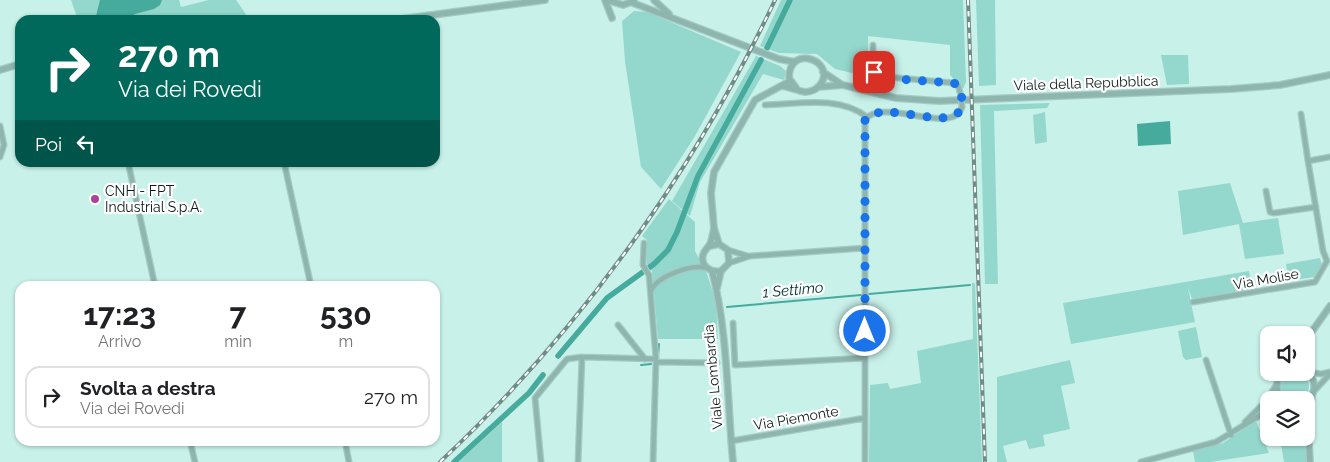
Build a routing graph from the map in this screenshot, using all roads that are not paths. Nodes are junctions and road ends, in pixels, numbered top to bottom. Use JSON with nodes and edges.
{"nodes":[{"id":1,"x":545,"y":0,"type":"edge"},
{"id":2,"x":606,"y":0,"type":"edge"},
{"id":3,"x":654,"y":0,"type":"edge"},
{"id":4,"x":634,"y":1,"type":"edge"},
{"id":5,"x":432,"y":15,"type":"edge"},
{"id":6,"x":672,"y":17,"type":"junction"},
{"id":7,"x":612,"y":18,"type":"dead end"},
{"id":8,"x":873,"y":45,"type":"dead end"},
{"id":9,"x":779,"y":59,"type":"junction"},
{"id":10,"x":795,"y":62,"type":"junction"},
{"id":11,"x":15,"y":66,"type":"edge"},
{"id":12,"x":0,"y":70,"type":"edge"},
{"id":13,"x":790,"y":72,"type":"junction"},
{"id":14,"x":823,"y":72,"type":"junction"},
{"id":15,"x":1330,"y":75,"type":"edge"},
{"id":16,"x":790,"y":81,"type":"junction"},
{"id":17,"x":843,"y":85,"type":"junction"},
{"id":18,"x":782,"y":86,"type":"junction"},
{"id":19,"x":818,"y":87,"type":"junction"},
{"id":20,"x":797,"y":89,"type":"junction"},
{"id":21,"x":765,"y":105,"type":"dead end"},
{"id":22,"x":1301,"y":114,"type":"dead end"},
{"id":23,"x":867,"y":118,"type":"junction"},
{"id":24,"x":0,"y":126,"type":"edge"},
{"id":25,"x":0,"y":157,"type":"edge"},
{"id":26,"x":1330,"y":157,"type":"edge"},
{"id":27,"x":1308,"y":161,"type":"junction"},
{"id":28,"x":129,"y":167,"type":"edge"},
{"id":29,"x":285,"y":167,"type":"edge"},
{"id":30,"x":1266,"y":191,"type":"dead end"},
{"id":31,"x":1316,"y":207,"type":"junction"},
{"id":32,"x":714,"y":228,"type":"junction"},
{"id":33,"x":644,"y":243,"type":"dead end"},
{"id":34,"x":719,"y":244,"type":"junction"},
{"id":35,"x":710,"y":246,"type":"junction"},
{"id":36,"x":865,"y":248,"type":"junction"},
{"id":37,"x":728,"y":250,"type":"junction"},
{"id":38,"x":750,"y":256,"type":"junction"},
{"id":39,"x":1329,"y":261,"type":"edge"},
{"id":40,"x":729,"y":263,"type":"junction"},
{"id":41,"x":709,"y":269,"type":"junction"},
{"id":42,"x":721,"y":271,"type":"junction"},
{"id":43,"x":154,"y":281,"type":"edge"},
{"id":44,"x":310,"y":281,"type":"edge"},
{"id":45,"x":717,"y":290,"type":"junction"},
{"id":46,"x":650,"y":292,"type":"junction"},
{"id":47,"x":1193,"y":302,"type":"dead end"},
{"id":48,"x":1330,"y":306,"type":"edge"},
{"id":49,"x":733,"y":323,"type":"dead end"},
{"id":50,"x":618,"y":325,"type":"dead end"},
{"id":51,"x":1315,"y":327,"type":"edge"},
{"id":52,"x":582,"y":357,"type":"junction"},
{"id":53,"x":865,"y":358,"type":"junction"},
{"id":54,"x":645,"y":359,"type":"junction"},
{"id":55,"x":1206,"y":360,"type":"dead end"},
{"id":56,"x":656,"y":361,"type":"junction"},
{"id":57,"x":716,"y":363,"type":"dead end"},
{"id":58,"x":1315,"y":372,"type":"edge"},
{"id":59,"x":1330,"y":373,"type":"edge"},
{"id":60,"x":1277,"y":383,"type":"joint"},
{"id":61,"x":1273,"y":391,"type":"edge"},
{"id":62,"x":1278,"y":391,"type":"edge"},
{"id":63,"x":1315,"y":391,"type":"edge"},
{"id":64,"x":1260,"y":408,"type":"edge"},
{"id":65,"x":1260,"y":416,"type":"edge"},
{"id":66,"x":865,"y":418,"type":"junction"},
{"id":67,"x":1232,"y":434,"type":"junction"},
{"id":68,"x":731,"y":441,"type":"junction"},
{"id":69,"x":191,"y":446,"type":"edge"},
{"id":70,"x":346,"y":446,"type":"edge"},
{"id":71,"x":1308,"y":446,"type":"edge"},
{"id":72,"x":1159,"y":459,"type":"edge"},
{"id":73,"x":195,"y":462,"type":"edge"},
{"id":74,"x":349,"y":462,"type":"edge"},
{"id":75,"x":540,"y":462,"type":"edge"},
{"id":76,"x":578,"y":462,"type":"edge"},
{"id":77,"x":653,"y":462,"type":"edge"},
{"id":78,"x":733,"y":462,"type":"edge"},
{"id":79,"x":865,"y":462,"type":"edge"},
{"id":80,"x":1141,"y":462,"type":"edge"},
{"id":81,"x":1310,"y":462,"type":"edge"}],
"edges":[{"from":1,"to":5,"type":"street"},
{"from":2,"to":4,"type":"street"},
{"from":2,"to":7,"type":"street"},
{"from":3,"to":6,"type":"street"},
{"from":4,"to":6,"type":"street"},
{"from":6,"to":9,"type":"street"},
{"from":8,"to":23,"type":"street","bridge":true},
{"from":9,"to":10,"type":"street"},
{"from":9,"to":13,"type":"street"},
{"from":10,"to":13,"type":"street"},
{"from":10,"to":14,"type":"street"},
{"from":11,"to":12,"type":"street"},
{"from":13,"to":16,"type":"street"},
{"from":14,"to":17,"type":"street","name":"Viale della Repubblica"},
{"from":14,"to":19,"type":"street"},
{"from":15,"to":17,"type":"street","name":"Viale della Repubblica"},
{"from":16,"to":18,"type":"street"},
{"from":16,"to":20,"type":"street"},
{"from":17,"to":19,"type":"street","name":"Viale della Repubblica"},
{"from":18,"to":20,"type":"street"},
{"from":18,"to":32,"type":"street"},
{"from":19,"to":20,"type":"street"},
{"from":21,"to":23,"type":"street"},
{"from":22,"to":27,"type":"street"},
{"from":23,"to":36,"type":"street"},
{"from":24,"to":25,"type":"street"},
{"from":26,"to":27,"type":"street"},
{"from":27,"to":31,"type":"street"},
{"from":28,"to":43,"type":"street"},
{"from":29,"to":44,"type":"street"},
{"from":30,"to":31,"type":"street"},
{"from":31,"to":39,"type":"street"},
{"from":32,"to":34,"type":"street"},
{"from":32,"to":35,"type":"street"},
{"from":33,"to":46,"type":"street"},
{"from":34,"to":35,"type":"street"},
{"from":34,"to":37,"type":"street"},
{"from":35,"to":41,"type":"street"},
{"from":36,"to":38,"type":"street"},
{"from":36,"to":53,"type":"street"},
{"from":37,"to":38,"type":"street"},
{"from":37,"to":40,"type":"street"},
{"from":38,"to":40,"type":"street"},
{"from":39,"to":47,"type":"street","name":"Via Molise"},
{"from":40,"to":42,"type":"street"},
{"from":41,"to":42,"type":"street"},
{"from":41,"to":45,"type":"street","name":"Viale Lombardia"},
{"from":41,"to":46,"type":"street"},
{"from":42,"to":45,"type":"street","name":"Viale Lombardia"},
{"from":45,"to":68,"type":"street","name":"Viale Lombardia"},
{"from":46,"to":56,"type":"street"},
{"from":48,"to":51,"type":"street"},
{"from":49,"to":53,"type":"street"},
{"from":50,"to":54,"type":"street"},
{"from":52,"to":54,"type":"street"},
{"from":52,"to":75,"type":"street"},
{"from":52,"to":76,"type":"street"},
{"from":53,"to":66,"type":"street"},
{"from":54,"to":56,"type":"street"},
{"from":55,"to":67,"type":"street"},
{"from":56,"to":57,"type":"street"},
{"from":56,"to":77,"type":"street"},
{"from":58,"to":59,"type":"street"},
{"from":59,"to":63,"type":"street"},
{"from":60,"to":61,"type":"street"},
{"from":60,"to":62,"type":"street"},
{"from":64,"to":67,"type":"street"},
{"from":65,"to":67,"type":"street"},
{"from":66,"to":68,"type":"street","name":"Via Piemonte"},
{"from":66,"to":79,"type":"street"},
{"from":67,"to":72,"type":"street"},
{"from":68,"to":78,"type":"street","name":"Viale Lombardia"},
{"from":69,"to":73,"type":"street"},
{"from":70,"to":74,"type":"street"},
{"from":71,"to":81,"type":"street"},
{"from":72,"to":80,"type":"street"}]}
